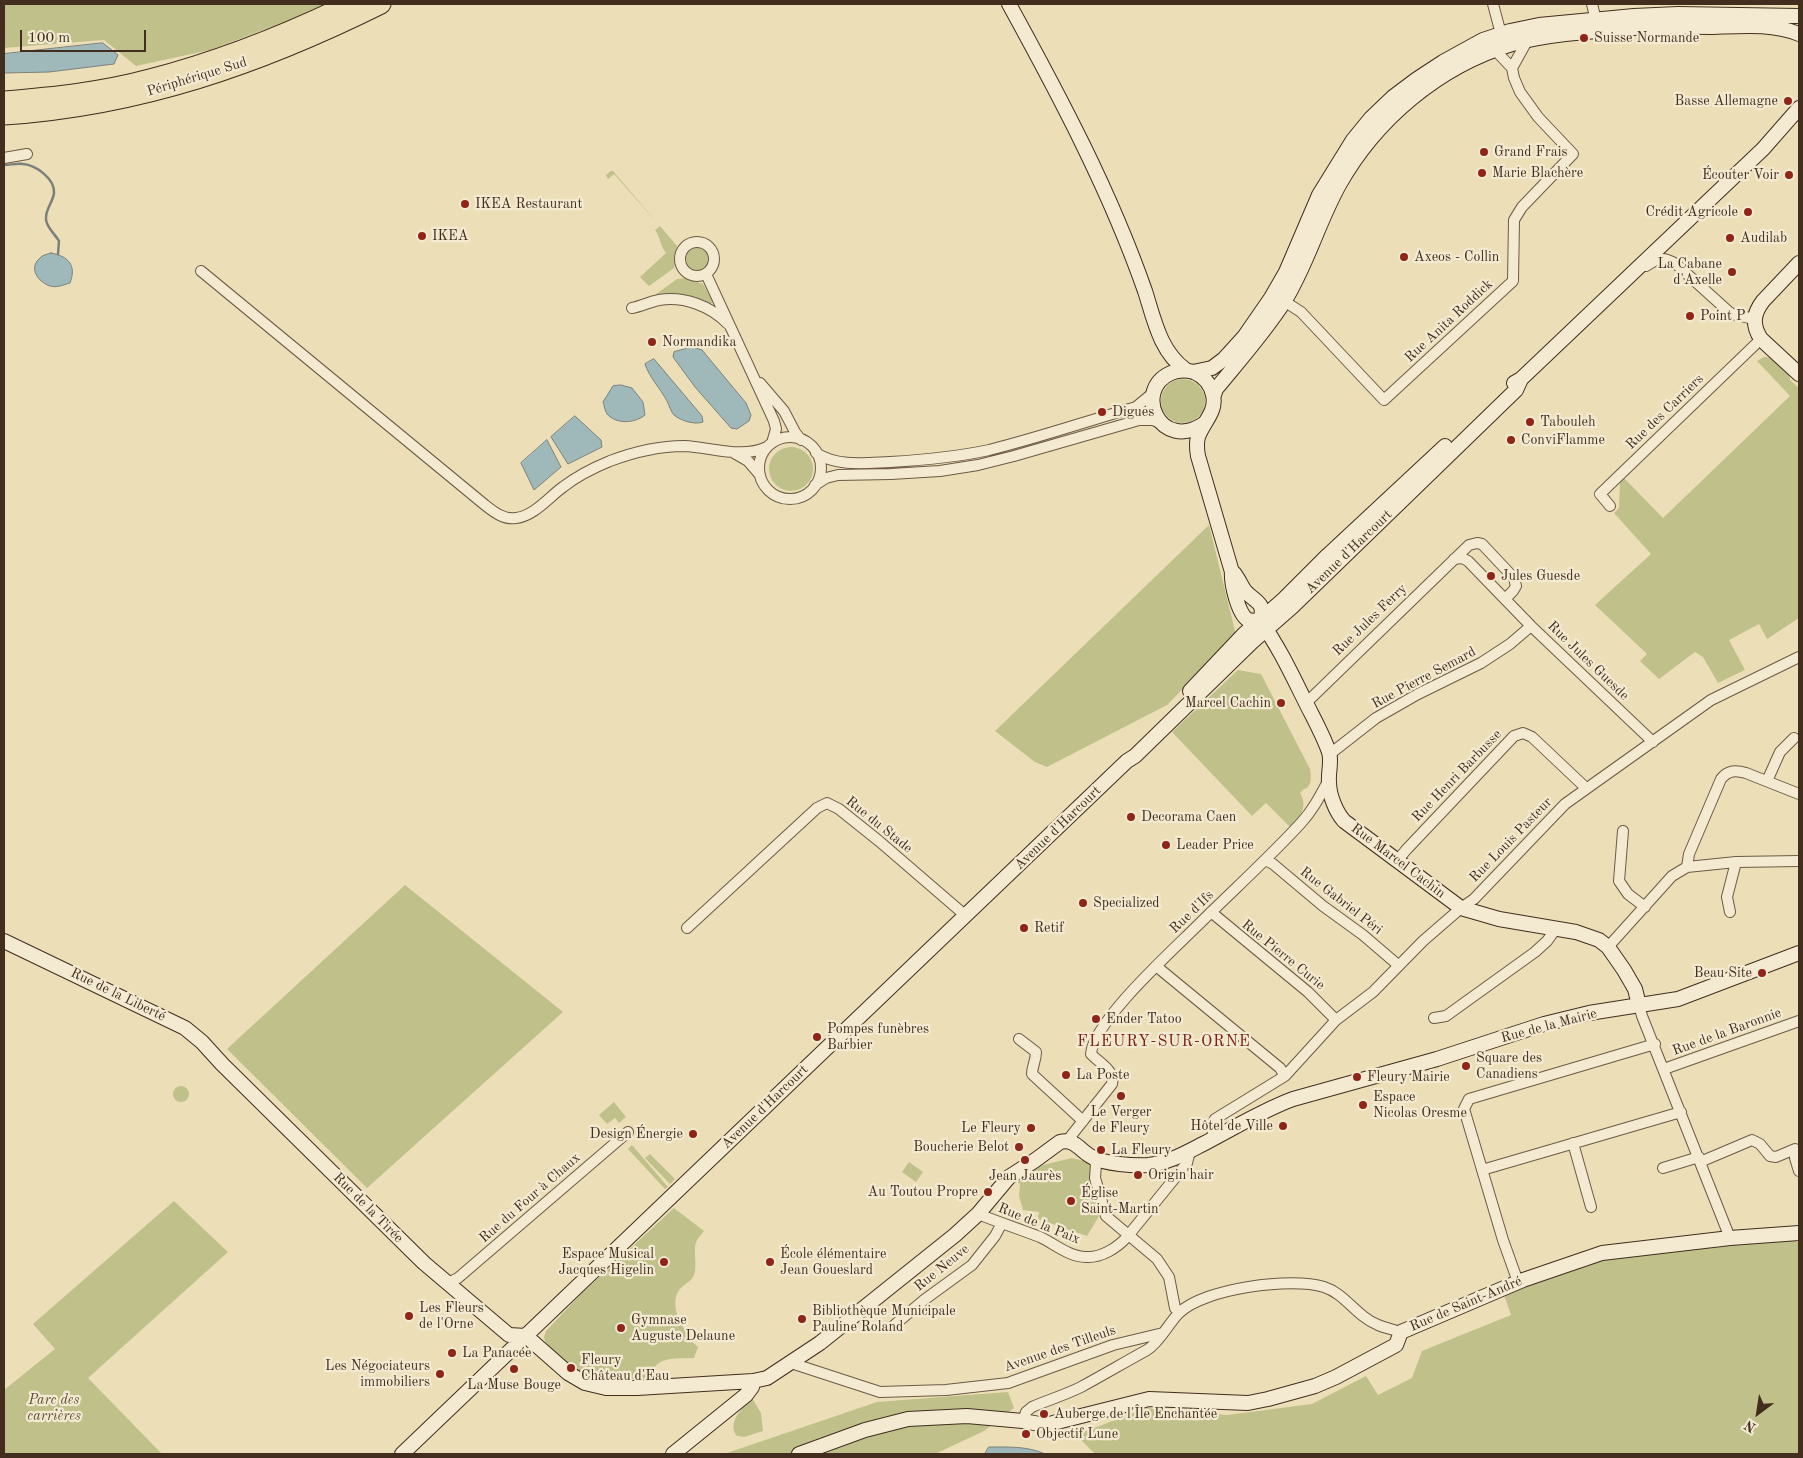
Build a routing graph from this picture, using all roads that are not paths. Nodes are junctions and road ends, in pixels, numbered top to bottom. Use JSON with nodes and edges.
{"nodes":[{"id":1,"x":349,"y":4,"type":"edge"},
{"id":2,"x":381,"y":4,"type":"edge"},
{"id":3,"x":1009,"y":4,"type":"edge"},
{"id":4,"x":1493,"y":4,"type":"edge"},
{"id":5,"x":1592,"y":4,"type":"edge"},
{"id":6,"x":1799,"y":16,"type":"edge"},
{"id":7,"x":1596,"y":19,"type":"junction"},
{"id":8,"x":1501,"y":34,"type":"junction"},
{"id":9,"x":1799,"y":34,"type":"edge"},
{"id":10,"x":1559,"y":36,"type":"junction"},
{"id":11,"x":1527,"y":41,"type":"junction"},
{"id":12,"x":1495,"y":50,"type":"junction"},
{"id":13,"x":1512,"y":68,"type":"junction"},
{"id":14,"x":4,"y":101,"type":"edge"},
{"id":15,"x":1798,"y":108,"type":"edge"},
{"id":16,"x":4,"y":115,"type":"edge"},
{"id":17,"x":27,"y":154,"type":"dead end"},
{"id":18,"x":4,"y":158,"type":"edge"},
{"id":19,"x":1799,"y":263,"type":"edge"},
{"id":20,"x":201,"y":271,"type":"dead end"},
{"id":21,"x":706,"y":274,"type":"dead end"},
{"id":22,"x":1632,"y":274,"type":"junction"},
{"id":23,"x":1284,"y":301,"type":"junction"},
{"id":24,"x":632,"y":308,"type":"dead end"},
{"id":25,"x":1754,"y":319,"type":"junction"},
{"id":26,"x":732,"y":330,"type":"junction"},
{"id":27,"x":1761,"y":339,"type":"junction"},
{"id":28,"x":1162,"y":342,"type":"junction"},
{"id":29,"x":1189,"y":371,"type":"junction"},
{"id":30,"x":753,"y":374,"type":"junction"},
{"id":31,"x":1799,"y":374,"type":"edge"},
{"id":32,"x":1521,"y":380,"type":"junction"},
{"id":33,"x":1156,"y":388,"type":"junction"},
{"id":34,"x":1214,"y":395,"type":"junction"},
{"id":35,"x":1205,"y":423,"type":"junction"},
{"id":36,"x":1162,"y":424,"type":"junction"},
{"id":37,"x":1180,"y":432,"type":"junction"},
{"id":38,"x":802,"y":440,"type":"junction"},
{"id":39,"x":770,"y":445,"type":"junction"},
{"id":40,"x":728,"y":451,"type":"junction"},
{"id":41,"x":816,"y":452,"type":"junction"},
{"id":42,"x":1198,"y":456,"type":"junction"},
{"id":43,"x":760,"y":475,"type":"junction"},
{"id":44,"x":815,"y":485,"type":"junction"},
{"id":45,"x":1610,"y":506,"type":"dead end"},
{"id":46,"x":1454,"y":559,"type":"junction"},
{"id":47,"x":1505,"y":599,"type":"junction"},
{"id":48,"x":1263,"y":625,"type":"junction"},
{"id":49,"x":1531,"y":626,"type":"junction"},
{"id":50,"x":1799,"y":657,"type":"edge"},
{"id":51,"x":1306,"y":703,"type":"junction"},
{"id":52,"x":1794,"y":738,"type":"dead end"},
{"id":53,"x":1653,"y":742,"type":"junction"},
{"id":54,"x":1330,"y":754,"type":"junction"},
{"id":55,"x":1328,"y":781,"type":"junction"},
{"id":56,"x":1767,"y":781,"type":"junction"},
{"id":57,"x":1586,"y":788,"type":"junction"},
{"id":58,"x":1799,"y":794,"type":"edge"},
{"id":59,"x":1623,"y":830,"type":"dead end"},
{"id":60,"x":1265,"y":860,"type":"junction"},
{"id":61,"x":1799,"y":861,"type":"edge"},
{"id":62,"x":1397,"y":862,"type":"junction"},
{"id":63,"x":1736,"y":862,"type":"junction"},
{"id":64,"x":1687,"y":867,"type":"junction"},
{"id":65,"x":1644,"y":907,"type":"junction"},
{"id":66,"x":1461,"y":908,"type":"junction"},
{"id":67,"x":1211,"y":912,"type":"junction"},
{"id":68,"x":1730,"y":912,"type":"dead end"},
{"id":69,"x":966,"y":916,"type":"junction"},
{"id":70,"x":686,"y":928,"type":"dead end"},
{"id":71,"x":1555,"y":930,"type":"junction"},
{"id":72,"x":7,"y":946,"type":"edge"},
{"id":73,"x":1608,"y":947,"type":"junction"},
{"id":74,"x":1799,"y":953,"type":"edge"},
{"id":75,"x":1398,"y":965,"type":"junction"},
{"id":76,"x":1156,"y":966,"type":"junction"},
{"id":77,"x":1639,"y":1005,"type":"junction"},
{"id":78,"x":1434,"y":1018,"type":"dead end"},
{"id":79,"x":1336,"y":1020,"type":"junction"},
{"id":80,"x":1799,"y":1021,"type":"edge"},
{"id":81,"x":1019,"y":1039,"type":"dead end"},
{"id":82,"x":1654,"y":1044,"type":"junction"},
{"id":83,"x":222,"y":1064,"type":"joint"},
{"id":84,"x":1664,"y":1069,"type":"junction"},
{"id":85,"x":1286,"y":1076,"type":"junction"},
{"id":86,"x":1681,"y":1112,"type":"junction"},
{"id":87,"x":1083,"y":1120,"type":"junction"},
{"id":88,"x":628,"y":1132,"type":"dead end"},
{"id":89,"x":1215,"y":1138,"type":"junction"},
{"id":90,"x":1067,"y":1141,"type":"junction"},
{"id":91,"x":1574,"y":1143,"type":"junction"},
{"id":92,"x":1190,"y":1151,"type":"junction"},
{"id":93,"x":1092,"y":1157,"type":"junction"},
{"id":94,"x":1699,"y":1160,"type":"junction"},
{"id":95,"x":1663,"y":1168,"type":"dead end"},
{"id":96,"x":1482,"y":1170,"type":"junction"},
{"id":97,"x":1799,"y":1172,"type":"edge"},
{"id":98,"x":1591,"y":1207,"type":"dead end"},
{"id":99,"x":978,"y":1214,"type":"junction"},
{"id":100,"x":1002,"y":1223,"type":"junction"},
{"id":101,"x":1799,"y":1233,"type":"edge"},
{"id":102,"x":1128,"y":1235,"type":"junction"},
{"id":103,"x":1730,"y":1238,"type":"junction"},
{"id":104,"x":1518,"y":1282,"type":"junction"},
{"id":105,"x":448,"y":1283,"type":"junction"},
{"id":106,"x":1180,"y":1312,"type":"junction"},
{"id":107,"x":892,"y":1327,"type":"dead end"},
{"id":108,"x":1401,"y":1332,"type":"junction"},
{"id":109,"x":1163,"y":1333,"type":"junction"},
{"id":110,"x":526,"y":1336,"type":"junction"},
{"id":111,"x":791,"y":1363,"type":"junction"},
{"id":112,"x":753,"y":1381,"type":"junction"},
{"id":113,"x":1023,"y":1421,"type":"junction"},
{"id":114,"x":402,"y":1454,"type":"edge"},
{"id":115,"x":672,"y":1454,"type":"edge"},
{"id":116,"x":799,"y":1454,"type":"edge"}],
"edges":[{"from":1,"to":14,"type":"highway","name":"Périphérique Sud"},
{"from":2,"to":16,"type":"highway","name":"Périphérique Sud"},
{"from":3,"to":28,"type":"street"},
{"from":4,"to":8,"type":"street"},
{"from":5,"to":7,"type":"street"},
{"from":6,"to":7,"type":"street"},
{"from":7,"to":8,"type":"street"},
{"from":7,"to":10,"type":"street"},
{"from":8,"to":29,"type":"street"},
{"from":9,"to":10,"type":"street"},
{"from":10,"to":11,"type":"street"},
{"from":11,"to":12,"type":"street"},
{"from":11,"to":13,"type":"street"},
{"from":12,"to":13,"type":"street","name":"Rue Anita Roddick"},
{"from":12,"to":23,"type":"street"},
{"from":13,"to":23,"type":"street","name":"Rue Anita Roddick"},
{"from":15,"to":22,"type":"street","name":"Avenue d'Harcourt"},
{"from":17,"to":18,"type":"street"},
{"from":19,"to":25,"type":"street"},
{"from":20,"to":40,"type":"street"},
{"from":21,"to":26,"type":"street"},
{"from":22,"to":25,"type":"street"},
{"from":22,"to":32,"type":"street","name":"Avenue d'Harcourt"},
{"from":23,"to":34,"type":"street"},
{"from":24,"to":26,"type":"street"},
{"from":25,"to":27,"type":"street"},
{"from":26,"to":30,"type":"street"},
{"from":27,"to":31,"type":"street"},
{"from":27,"to":45,"type":"street","name":"Rue des Carriers"},
{"from":28,"to":29,"type":"street"},
{"from":28,"to":33,"type":"street"},
{"from":29,"to":33,"type":"street"},
{"from":29,"to":34,"type":"street"},
{"from":30,"to":38,"type":"street"},
{"from":30,"to":39,"type":"street"},
{"from":32,"to":48,"type":"street","name":"Avenue d'Harcourt"},
{"from":32,"to":48,"type":"street","name":"Avenue d'Harcourt"},
{"from":33,"to":36,"type":"street"},
{"from":33,"to":41,"type":"street"},
{"from":34,"to":35,"type":"street"},
{"from":35,"to":37,"type":"street"},
{"from":35,"to":42,"type":"street"},
{"from":36,"to":37,"type":"street"},
{"from":36,"to":44,"type":"street"},
{"from":37,"to":42,"type":"street"},
{"from":38,"to":39,"type":"street"},
{"from":38,"to":41,"type":"street"},
{"from":39,"to":40,"type":"street"},
{"from":39,"to":43,"type":"street"},
{"from":40,"to":43,"type":"street"},
{"from":41,"to":44,"type":"street"},
{"from":42,"to":48,"type":"street","name":"Rue Marcel Cachin"},
{"from":43,"to":44,"type":"street"},
{"from":46,"to":47,"type":"street","name":"Rue Jules Guesde"},
{"from":46,"to":47,"type":"street"},
{"from":46,"to":51,"type":"street","name":"Rue Jules Ferry"},
{"from":47,"to":49,"type":"street","name":"Rue Jules Guesde"},
{"from":48,"to":51,"type":"street","name":"Rue Marcel Cachin"},
{"from":48,"to":69,"type":"street","name":"Avenue d'Harcourt"},
{"from":49,"to":53,"type":"street","name":"Rue Jules Guesde"},
{"from":49,"to":54,"type":"street","name":"Rue Pierre Semard"},
{"from":50,"to":53,"type":"street","name":"Rue Louis Pasteur"},
{"from":51,"to":54,"type":"street","name":"Rue Marcel Cachin"},
{"from":52,"to":56,"type":"street"},
{"from":53,"to":57,"type":"street","name":"Rue Louis Pasteur"},
{"from":54,"to":55,"type":"street","name":"Rue Marcel Cachin"},
{"from":55,"to":60,"type":"street","name":"Rue d'Ifs"},
{"from":55,"to":62,"type":"street","name":"Rue Marcel Cachin"},
{"from":56,"to":58,"type":"street"},
{"from":56,"to":64,"type":"street"},
{"from":57,"to":62,"type":"street","name":"Rue Henri Barbusse"},
{"from":57,"to":66,"type":"street","name":"Rue Louis Pasteur"},
{"from":59,"to":65,"type":"street"},
{"from":60,"to":67,"type":"street","name":"Rue d'Ifs"},
{"from":60,"to":75,"type":"street","name":"Rue Gabriel Péri"},
{"from":61,"to":63,"type":"street"},
{"from":62,"to":66,"type":"street","name":"Rue Marcel Cachin"},
{"from":63,"to":64,"type":"street"},
{"from":63,"to":68,"type":"street"},
{"from":64,"to":65,"type":"street"},
{"from":65,"to":73,"type":"street"},
{"from":66,"to":71,"type":"street","name":"Rue Marcel Cachin"},
{"from":66,"to":75,"type":"street","name":"Rue Louis Pasteur"},
{"from":67,"to":76,"type":"street","name":"Rue d'Ifs"},
{"from":67,"to":79,"type":"street","name":"Rue Pierre Curie"},
{"from":69,"to":70,"type":"street","name":"Rue du Stade"},
{"from":69,"to":110,"type":"street","name":"Avenue d'Harcourt"},
{"from":71,"to":73,"type":"street","name":"Rue Marcel Cachin"},
{"from":71,"to":78,"type":"street"},
{"from":72,"to":83,"type":"street","name":"Rue de la Liberté"},
{"from":73,"to":77,"type":"street"},
{"from":74,"to":77,"type":"street","name":"Rue de la Mairie"},
{"from":75,"to":79,"type":"street","name":"Rue Louis Pasteur"},
{"from":76,"to":85,"type":"street"},
{"from":76,"to":87,"type":"street","name":"Rue d'Ifs"},
{"from":77,"to":82,"type":"street"},
{"from":77,"to":89,"type":"street","name":"Rue de la Mairie"},
{"from":79,"to":85,"type":"street","name":"Rue Louis Pasteur"},
{"from":80,"to":84,"type":"street","name":"Rue de la Baronnie"},
{"from":81,"to":87,"type":"street"},
{"from":82,"to":84,"type":"street"},
{"from":82,"to":96,"type":"street"},
{"from":83,"to":105,"type":"street","name":"Rue de la Tirée"},
{"from":84,"to":86,"type":"street"},
{"from":85,"to":89,"type":"street","name":"Rue Louis Pasteur"},
{"from":86,"to":91,"type":"street"},
{"from":86,"to":94,"type":"street"},
{"from":87,"to":90,"type":"street","name":"Rue d'Ifs"},
{"from":88,"to":105,"type":"street","name":"Rue du Four à Chaux"},
{"from":89,"to":92,"type":"street","name":"Rue de la Mairie"},
{"from":90,"to":93,"type":"street"},
{"from":90,"to":99,"type":"street"},
{"from":91,"to":96,"type":"street"},
{"from":91,"to":98,"type":"street"},
{"from":92,"to":93,"type":"street","name":"Rue de la Mairie"},
{"from":92,"to":102,"type":"street","name":"Rue de la Paix"},
{"from":93,"to":102,"type":"street"},
{"from":94,"to":95,"type":"street"},
{"from":94,"to":97,"type":"street"},
{"from":94,"to":103,"type":"street"},
{"from":96,"to":104,"type":"street"},
{"from":99,"to":100,"type":"street","name":"Rue de la Paix"},
{"from":99,"to":111,"type":"street"},
{"from":100,"to":102,"type":"street","name":"Rue de la Paix"},
{"from":100,"to":107,"type":"street","name":"Rue Neuve"},
{"from":101,"to":103,"type":"street","name":"Rue de Saint-André"},
{"from":102,"to":106,"type":"street"},
{"from":103,"to":104,"type":"street","name":"Rue de Saint-André"},
{"from":104,"to":108,"type":"street","name":"Rue de Saint-André"},
{"from":105,"to":110,"type":"street","name":"Rue de la Tirée"},
{"from":106,"to":108,"type":"street"},
{"from":106,"to":109,"type":"street"},
{"from":108,"to":113,"type":"street","name":"Rue de Saint-André"},
{"from":109,"to":111,"type":"street","name":"Avenue des Tilleuls"},
{"from":109,"to":113,"type":"street"},
{"from":110,"to":112,"type":"street"},
{"from":110,"to":114,"type":"street","name":"Avenue d'Harcourt"},
{"from":111,"to":112,"type":"street"},
{"from":112,"to":115,"type":"street"},
{"from":113,"to":116,"type":"street","name":"Rue de Saint-André"}]}
